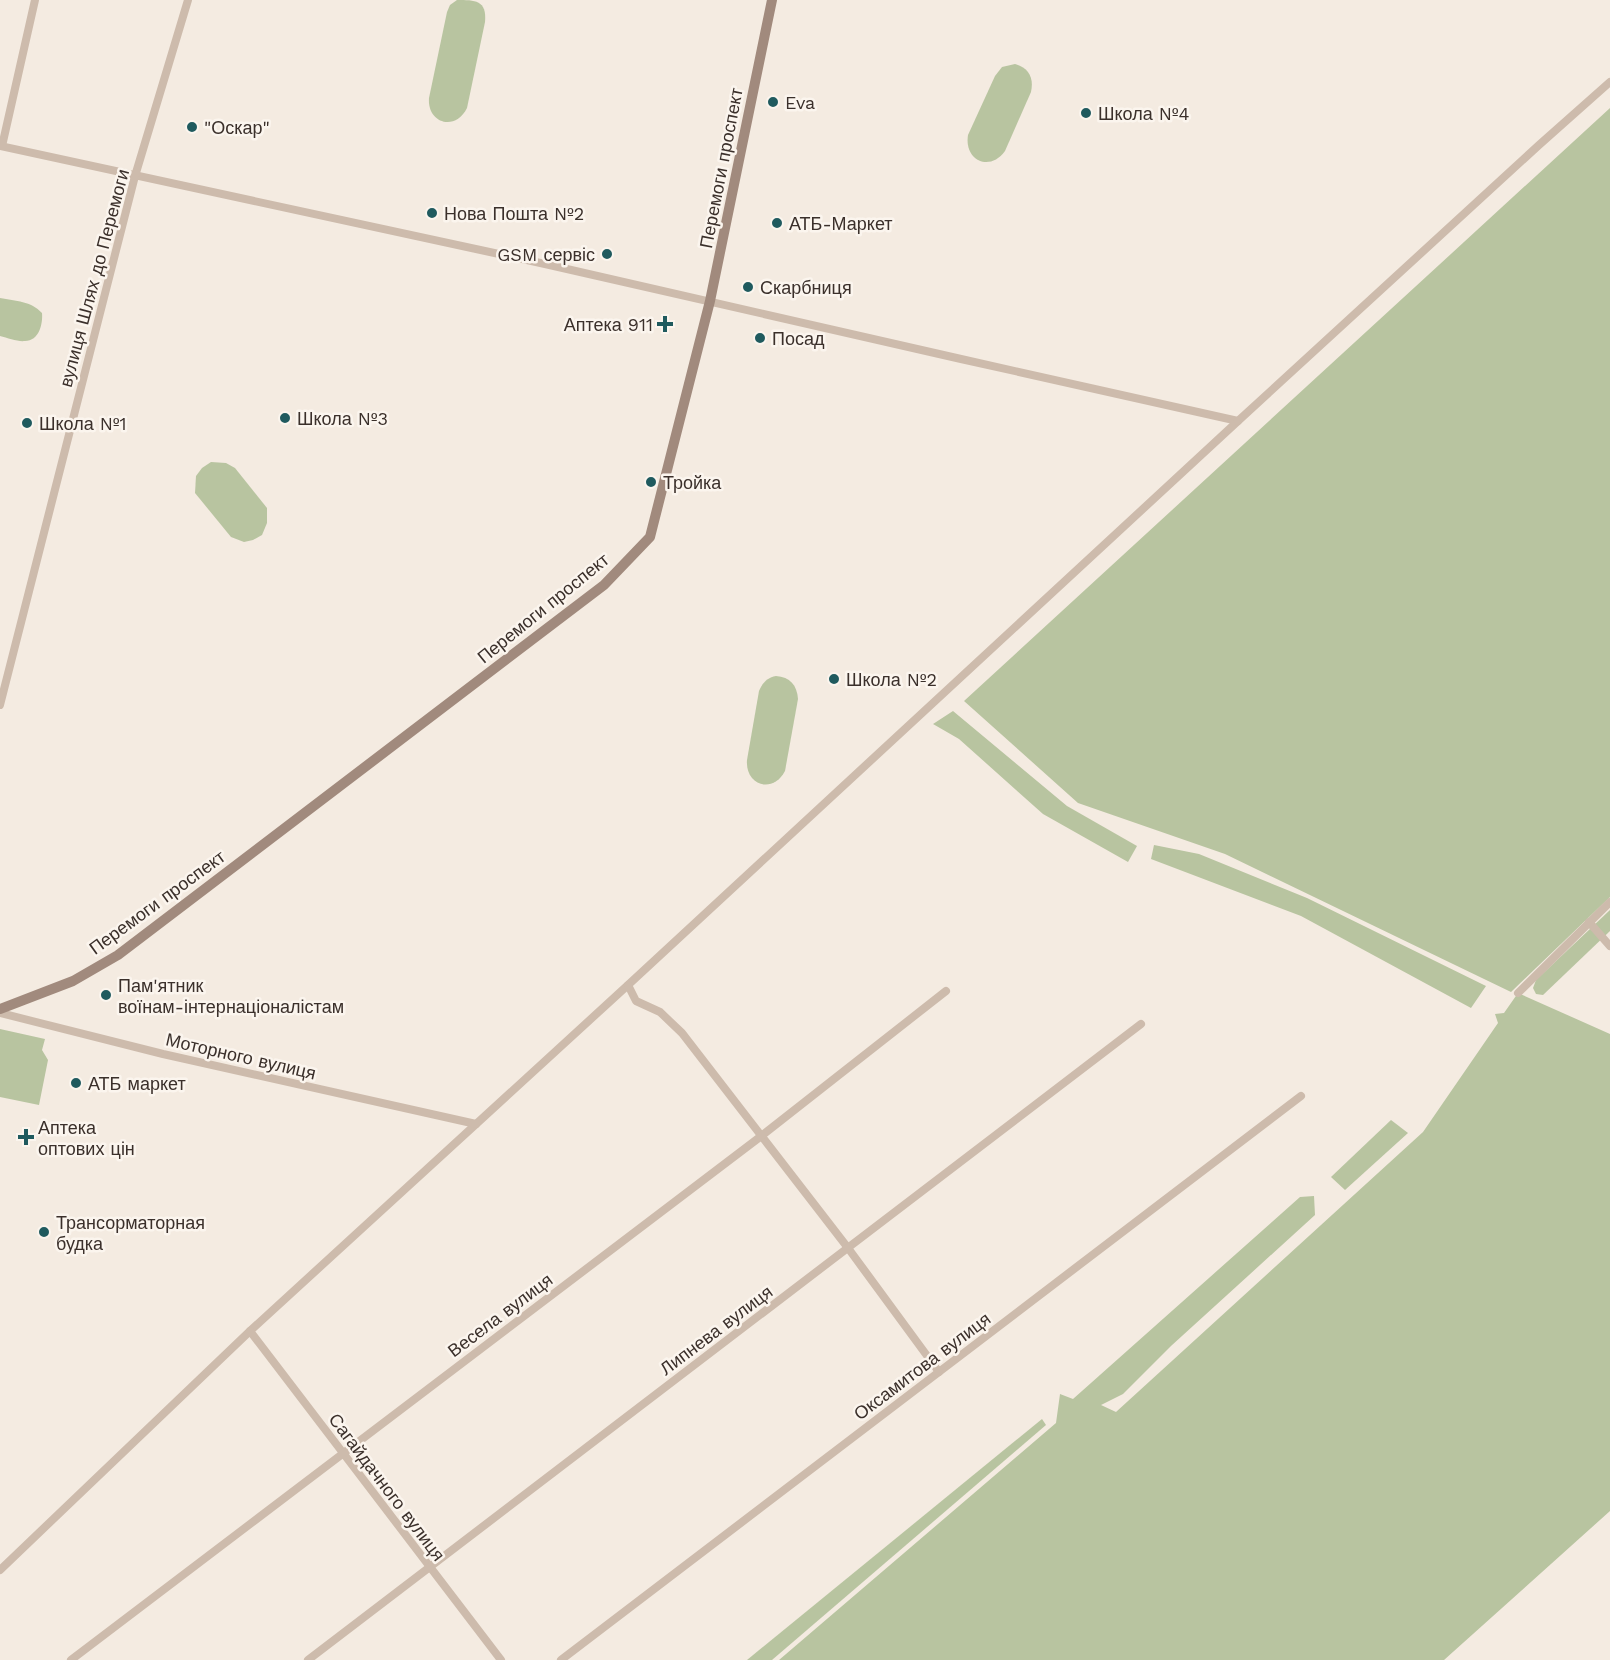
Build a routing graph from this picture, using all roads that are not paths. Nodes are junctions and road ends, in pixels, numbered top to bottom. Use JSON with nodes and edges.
{"nodes":[{"id":1,"x":35,"y":0,"type":"edge"},
{"id":2,"x":188,"y":0,"type":"edge"},
{"id":3,"x":772,"y":0,"type":"edge"},
{"id":4,"x":1610,"y":82,"type":"edge"},
{"id":5,"x":2,"y":133,"type":"edge"},
{"id":6,"x":1,"y":146,"type":"edge"},
{"id":7,"x":135,"y":176,"type":"junction"},
{"id":8,"x":710,"y":301,"type":"junction"},
{"id":9,"x":1238,"y":421,"type":"junction"},
{"id":10,"x":0,"y":705,"type":"edge"},
{"id":11,"x":1610,"y":902,"type":"edge"},
{"id":12,"x":1589,"y":922,"type":"junction"},
{"id":13,"x":1610,"y":946,"type":"edge"},
{"id":14,"x":628,"y":985,"type":"junction"},
{"id":15,"x":946,"y":991,"type":"dead end"},
{"id":16,"x":1518,"y":993,"type":"dead end"},
{"id":17,"x":0,"y":1011,"type":"edge"},
{"id":18,"x":1141,"y":1024,"type":"dead end"},
{"id":19,"x":1301,"y":1096,"type":"dead end"},
{"id":20,"x":476,"y":1124,"type":"junction"},
{"id":21,"x":760,"y":1137,"type":"junction"},
{"id":22,"x":848,"y":1248,"type":"junction"},
{"id":23,"x":250,"y":1331,"type":"junction"},
{"id":24,"x":939,"y":1371,"type":"junction"},
{"id":25,"x":342,"y":1453,"type":"junction"},
{"id":26,"x":430,"y":1568,"type":"junction"},
{"id":27,"x":0,"y":1570,"type":"edge"},
{"id":28,"x":71,"y":1660,"type":"edge"},
{"id":29,"x":308,"y":1660,"type":"edge"},
{"id":30,"x":501,"y":1660,"type":"edge"},
{"id":31,"x":561,"y":1660,"type":"edge"}],
"edges":[{"from":1,"to":5,"type":"street"},
{"from":2,"to":7,"type":"street","name":"вулиця Шлях до Перемоги"},
{"from":3,"to":8,"type":"street","name":"Перемоги проспект"},
{"from":4,"to":9,"type":"street"},
{"from":5,"to":6,"type":"street"},
{"from":6,"to":7,"type":"street"},
{"from":7,"to":8,"type":"street"},
{"from":7,"to":10,"type":"street","name":"вулиця Шлях до Перемоги"},
{"from":8,"to":9,"type":"street"},
{"from":8,"to":17,"type":"street","name":"Перемоги проспект"},
{"from":9,"to":14,"type":"street"},
{"from":11,"to":12,"type":"street"},
{"from":12,"to":13,"type":"street"},
{"from":12,"to":16,"type":"street"},
{"from":14,"to":20,"type":"street"},
{"from":14,"to":21,"type":"street"},
{"from":15,"to":21,"type":"street","name":"Весела вулиця"},
{"from":17,"to":20,"type":"street","name":"Моторного вулиця"},
{"from":18,"to":22,"type":"street","name":"Липнева вулиця"},
{"from":19,"to":24,"type":"street","name":"Оксамитова вулиця"},
{"from":20,"to":23,"type":"street"},
{"from":21,"to":22,"type":"street"},
{"from":21,"to":25,"type":"street","name":"Весела вулиця"},
{"from":22,"to":24,"type":"street"},
{"from":22,"to":26,"type":"street","name":"Липнева вулиця"},
{"from":23,"to":25,"type":"street","name":"Сагайдачного вулиця"},
{"from":23,"to":27,"type":"street"},
{"from":24,"to":31,"type":"street","name":"Оксамитова вулиця"},
{"from":25,"to":26,"type":"street","name":"Сагайдачного вулиця"},
{"from":25,"to":28,"type":"street","name":"Весела вулиця"},
{"from":26,"to":29,"type":"street","name":"Липнева вулиця"},
{"from":26,"to":30,"type":"street","name":"Сагайдачного вулиця"}]}
